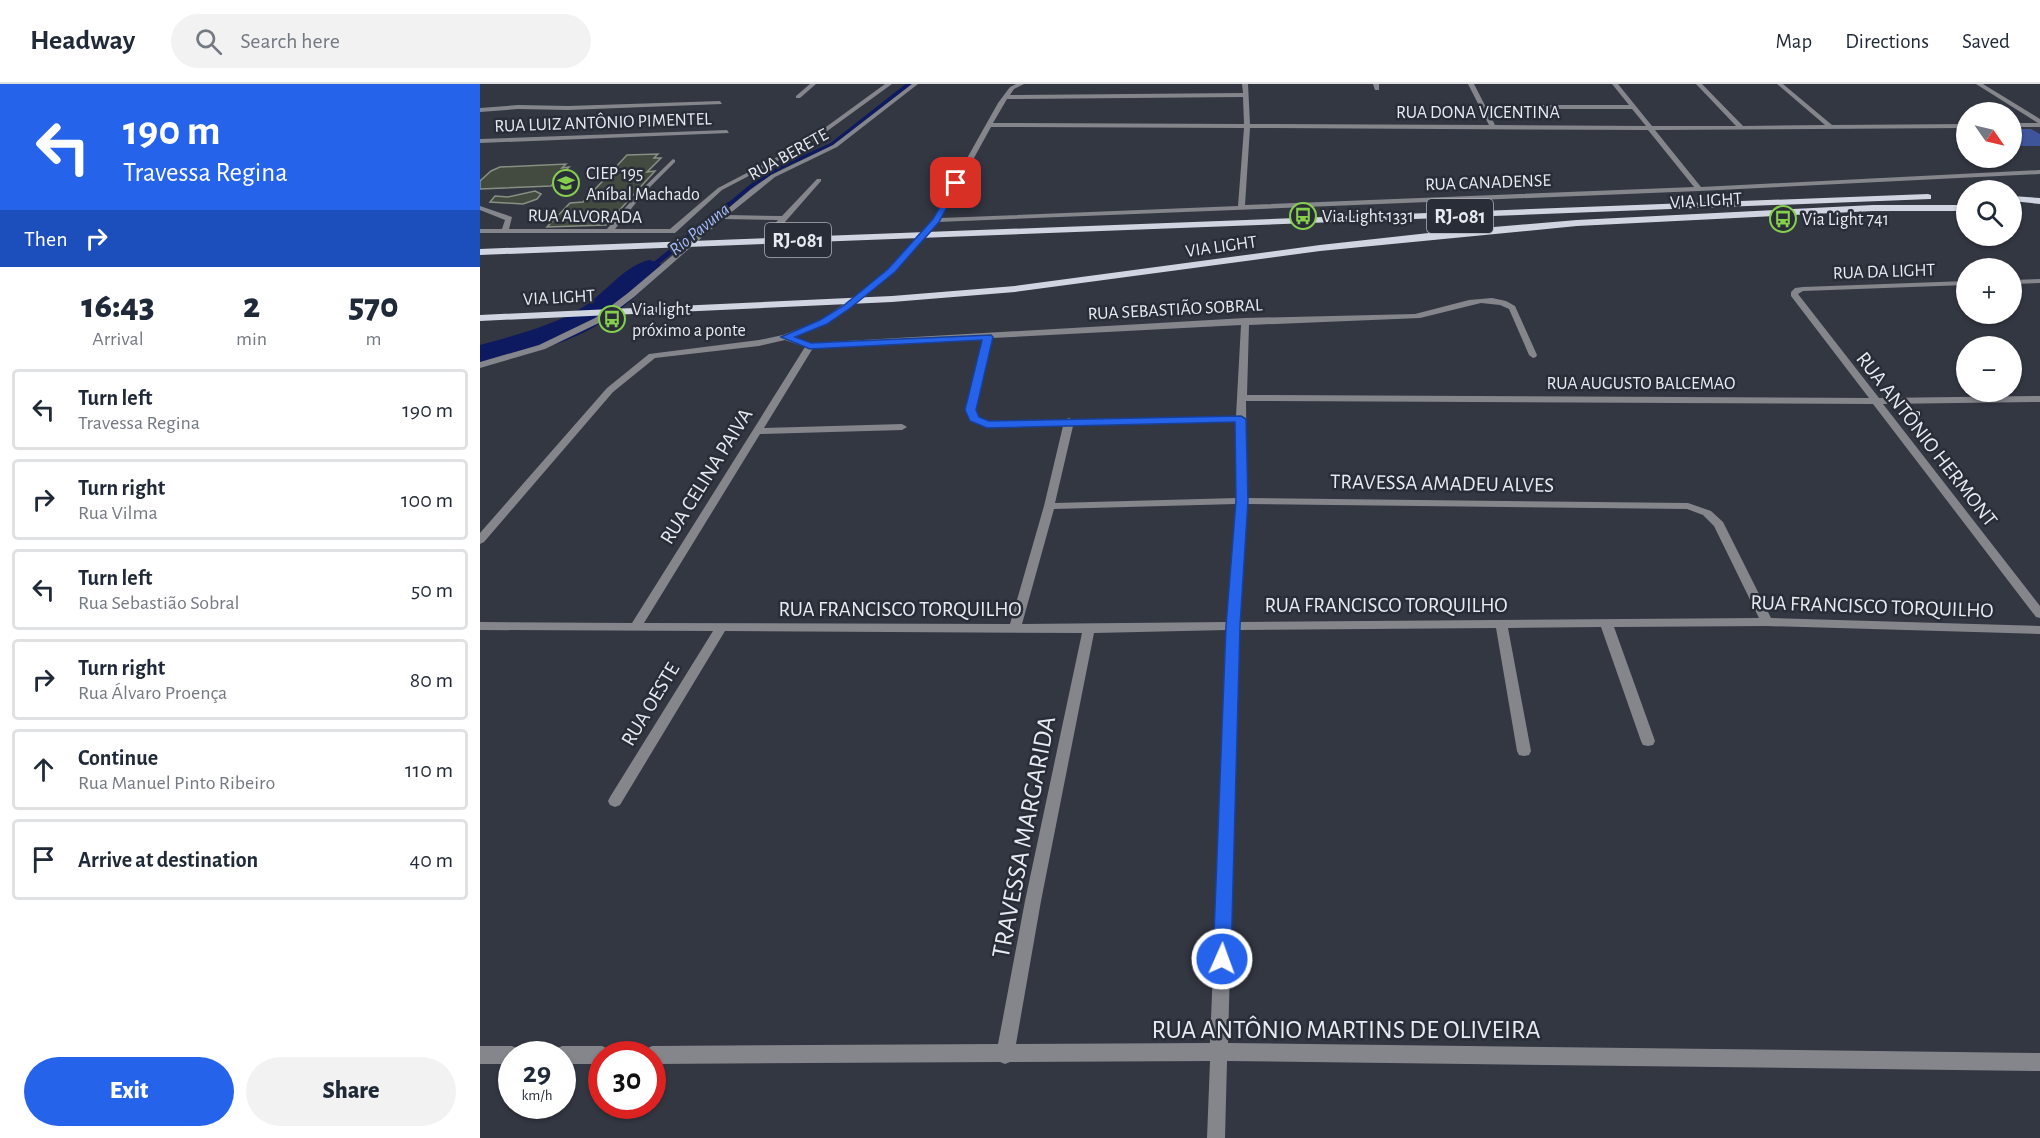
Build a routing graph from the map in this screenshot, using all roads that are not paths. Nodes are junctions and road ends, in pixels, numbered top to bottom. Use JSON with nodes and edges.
{"nodes":[{"id":1,"x":813,"y":84,"type":"edge"},
{"id":2,"x":890,"y":84,"type":"edge"},
{"id":3,"x":915,"y":84,"type":"edge"},
{"id":4,"x":1021,"y":84,"type":"edge"},
{"id":5,"x":1245,"y":84,"type":"edge"},
{"id":6,"x":1471,"y":84,"type":"edge"},
{"id":7,"x":1615,"y":84,"type":"edge"},
{"id":8,"x":1699,"y":84,"type":"edge"},
{"id":9,"x":1780,"y":84,"type":"edge"},
{"id":10,"x":1980,"y":84,"type":"edge"},
{"id":11,"x":1245,"y":95,"type":"junction"},
{"id":12,"x":798,"y":97,"type":"dead end"},
{"id":13,"x":1005,"y":97,"type":"junction"},
{"id":14,"x":720,"y":103,"type":"dead end"},
{"id":15,"x":1526,"y":107,"type":"dead end"},
{"id":16,"x":1634,"y":107,"type":"junction"},
{"id":17,"x":480,"y":110,"type":"edge"},
{"id":18,"x":2040,"y":124,"type":"edge"},
{"id":19,"x":988,"y":125,"type":"junction"},
{"id":20,"x":2022,"y":125,"type":"edge"},
{"id":21,"x":1246,"y":126,"type":"junction"},
{"id":22,"x":1741,"y":126,"type":"junction"},
{"id":23,"x":1830,"y":126,"type":"junction"},
{"id":24,"x":1956,"y":126,"type":"edge"},
{"id":25,"x":1493,"y":127,"type":"junction"},
{"id":26,"x":1651,"y":128,"type":"junction"},
{"id":27,"x":727,"y":132,"type":"dead end"},
{"id":28,"x":480,"y":141,"type":"edge"},
{"id":29,"x":673,"y":161,"type":"dead end"},
{"id":30,"x":2040,"y":172,"type":"edge"},
{"id":31,"x":819,"y":180,"type":"dead end"},
{"id":32,"x":1699,"y":189,"type":"junction"},
{"id":33,"x":1934,"y":197,"type":"dead end"},
{"id":34,"x":2022,"y":200,"type":"edge"},
{"id":35,"x":2040,"y":201,"type":"edge"},
{"id":36,"x":1241,"y":207,"type":"junction"},
{"id":37,"x":480,"y":208,"type":"edge"},
{"id":38,"x":1956,"y":208,"type":"edge"},
{"id":39,"x":2022,"y":209,"type":"edge"},
{"id":40,"x":2040,"y":210,"type":"edge"},
{"id":41,"x":720,"y":217,"type":"junction"},
{"id":42,"x":785,"y":218,"type":"junction"},
{"id":43,"x":936,"y":220,"type":"junction"},
{"id":44,"x":775,"y":228,"type":"dead end"},
{"id":45,"x":611,"y":229,"type":"junction"},
{"id":46,"x":505,"y":230,"type":"junction"},
{"id":47,"x":480,"y":231,"type":"edge"},
{"id":48,"x":653,"y":232,"type":"joint"},
{"id":49,"x":480,"y":252,"type":"edge"},
{"id":50,"x":2040,"y":281,"type":"edge"},
{"id":51,"x":2022,"y":282,"type":"edge"},
{"id":52,"x":1956,"y":283,"type":"edge"},
{"id":53,"x":1803,"y":289,"type":"joint"},
{"id":54,"x":480,"y":318,"type":"edge"},
{"id":55,"x":1245,"y":321,"type":"junction"},
{"id":56,"x":786,"y":337,"type":"junction"},
{"id":57,"x":988,"y":337,"type":"junction"},
{"id":58,"x":810,"y":346,"type":"junction"},
{"id":59,"x":1533,"y":356,"type":"dead end"},
{"id":60,"x":480,"y":365,"type":"edge"},
{"id":61,"x":1241,"y":398,"type":"junction"},
{"id":62,"x":2040,"y":399,"type":"edge"},
{"id":63,"x":1874,"y":401,"type":"junction"},
{"id":64,"x":1241,"y":419,"type":"junction"},
{"id":65,"x":1070,"y":421,"type":"junction"},
{"id":66,"x":902,"y":427,"type":"dead end"},
{"id":67,"x":756,"y":431,"type":"junction"},
{"id":68,"x":1242,"y":501,"type":"junction"},
{"id":69,"x":1049,"y":506,"type":"junction"},
{"id":70,"x":480,"y":540,"type":"edge"},
{"id":71,"x":2040,"y":614,"type":"edge"},
{"id":72,"x":1767,"y":622,"type":"junction"},
{"id":73,"x":1606,"y":623,"type":"junction"},
{"id":74,"x":1501,"y":624,"type":"junction"},
{"id":75,"x":480,"y":626,"type":"edge"},
{"id":76,"x":1233,"y":626,"type":"junction"},
{"id":77,"x":635,"y":627,"type":"junction"},
{"id":78,"x":721,"y":628,"type":"junction"},
{"id":79,"x":1015,"y":629,"type":"junction"},
{"id":80,"x":1089,"y":629,"type":"junction"},
{"id":81,"x":2040,"y":630,"type":"edge"},
{"id":82,"x":1648,"y":741,"type":"dead end"},
{"id":83,"x":1524,"y":751,"type":"dead end"},
{"id":84,"x":615,"y":801,"type":"dead end"},
{"id":85,"x":1219,"y":1052,"type":"junction"},
{"id":86,"x":480,"y":1055,"type":"edge"},
{"id":87,"x":498,"y":1055,"type":"edge"},
{"id":88,"x":666,"y":1055,"type":"edge"},
{"id":89,"x":1005,"y":1055,"type":"junction"},
{"id":90,"x":2040,"y":1062,"type":"edge"},
{"id":91,"x":1216,"y":1138,"type":"edge"}],
"edges":[{"from":1,"to":12,"type":"street"},
{"from":2,"to":48,"type":"street","name":"RUA BERETE"},
{"from":3,"to":41,"type":"street","name":"RUA BERETE"},
{"from":4,"to":13,"type":"street"},
{"from":5,"to":11,"type":"street"},
{"from":6,"to":25,"type":"street"},
{"from":7,"to":16,"type":"street"},
{"from":8,"to":22,"type":"street"},
{"from":9,"to":23,"type":"street"},
{"from":10,"to":18,"type":"street"},
{"from":11,"to":13,"type":"street"},
{"from":11,"to":21,"type":"street"},
{"from":13,"to":19,"type":"street"},
{"from":14,"to":17,"type":"street"},
{"from":15,"to":16,"type":"street"},
{"from":16,"to":26,"type":"street"},
{"from":18,"to":20,"type":"street"},
{"from":19,"to":21,"type":"street","name":"RUA DONA VICENTINA"},
{"from":19,"to":43,"type":"street"},
{"from":21,"to":25,"type":"street","name":"RUA DONA VICENTINA"},
{"from":21,"to":36,"type":"street"},
{"from":22,"to":23,"type":"street","name":"RUA DONA VICENTINA"},
{"from":22,"to":26,"type":"street","name":"RUA DONA VICENTINA"},
{"from":23,"to":24,"type":"street","name":"RUA DONA VICENTINA"},
{"from":25,"to":26,"type":"street","name":"RUA DONA VICENTINA"},
{"from":26,"to":32,"type":"street"},
{"from":27,"to":28,"type":"street","name":"RUA LUIZ ANTÔNIO PIMENTEL"},
{"from":29,"to":45,"type":"street"},
{"from":30,"to":32,"type":"street","name":"RUA CANADENSE"},
{"from":31,"to":42,"type":"street"},
{"from":32,"to":36,"type":"street","name":"RUA CANADENSE"},
{"from":33,"to":49,"type":"main road","name":"VIA LIGHT","number":"RJ-081"},
{"from":34,"to":35,"type":"main road"},
{"from":36,"to":43,"type":"street","name":"RUA CANADENSE"},
{"from":37,"to":46,"type":"street"},
{"from":38,"to":54,"type":"main road","name":"VIA LIGHT","number":"RJ-081"},
{"from":39,"to":40,"type":"main road"},
{"from":41,"to":42,"type":"street"},
{"from":41,"to":60,"type":"street","name":"RUA BERETE"},
{"from":42,"to":44,"type":"street"},
{"from":43,"to":56,"type":"street"},
{"from":45,"to":46,"type":"street","name":"RUA ALVORADA"},
{"from":45,"to":48,"type":"street","name":"RUA ALVORADA"},
{"from":46,"to":47,"type":"street","name":"RUA ALVORADA"},
{"from":50,"to":51,"type":"street"},
{"from":52,"to":53,"type":"street","name":"RUA DA LIGHT"},
{"from":53,"to":63,"type":"street","name":"RUA ANTÔNIO HERMONT"},
{"from":55,"to":57,"type":"street","name":"RUA SEBASTIÃO SOBRAL"},
{"from":55,"to":59,"type":"street","name":"RUA SEBASTIÃO SOBRAL"},
{"from":55,"to":61,"type":"street"},
{"from":56,"to":58,"type":"street","name":"RUA SEBASTIÃO SOBRAL"},
{"from":56,"to":70,"type":"street"},
{"from":57,"to":58,"type":"street","name":"RUA SEBASTIÃO SOBRAL"},
{"from":57,"to":65,"type":"street"},
{"from":58,"to":67,"type":"street","name":"RUA CELINA PAIVA"},
{"from":61,"to":63,"type":"street","name":"RUA AUGUSTO BALCEMAO"},
{"from":61,"to":64,"type":"street"},
{"from":62,"to":63,"type":"street","name":"RUA AUGUSTO BALCEMAO"},
{"from":63,"to":71,"type":"street","name":"RUA ANTÔNIO HERMONT"},
{"from":64,"to":65,"type":"street"},
{"from":64,"to":68,"type":"street"},
{"from":65,"to":69,"type":"street"},
{"from":66,"to":67,"type":"street"},
{"from":67,"to":77,"type":"street","name":"RUA CELINA PAIVA"},
{"from":68,"to":69,"type":"street","name":"TRAVESSA AMADEU ALVES"},
{"from":68,"to":72,"type":"street","name":"TRAVESSA AMADEU ALVES"},
{"from":68,"to":76,"type":"street"},
{"from":69,"to":79,"type":"street"},
{"from":72,"to":73,"type":"street","name":"RUA FRANCISCO TORQUILHO"},
{"from":72,"to":81,"type":"street","name":"RUA FRANCISCO TORQUILHO"},
{"from":73,"to":74,"type":"street","name":"RUA FRANCISCO TORQUILHO"},
{"from":73,"to":82,"type":"street"},
{"from":74,"to":76,"type":"street","name":"RUA FRANCISCO TORQUILHO"},
{"from":74,"to":83,"type":"street"},
{"from":75,"to":77,"type":"street","name":"RUA FRANCISCO TORQUILHO"},
{"from":76,"to":80,"type":"street","name":"RUA FRANCISCO TORQUILHO"},
{"from":76,"to":85,"type":"street"},
{"from":77,"to":78,"type":"street","name":"RUA FRANCISCO TORQUILHO"},
{"from":78,"to":79,"type":"street","name":"RUA FRANCISCO TORQUILHO"},
{"from":78,"to":84,"type":"street","name":"RUA OESTE"},
{"from":79,"to":80,"type":"street","name":"RUA FRANCISCO TORQUILHO"},
{"from":80,"to":89,"type":"street","name":"TRAVESSA MARGARIDA"},
{"from":85,"to":89,"type":"street","name":"RUA ANTÔNIO MARTINS DE OLIVEIRA"},
{"from":85,"to":90,"type":"street","name":"RUA ANTÔNIO MARTINS DE OLIVEIRA"},
{"from":85,"to":91,"type":"street"},
{"from":86,"to":87,"type":"street"},
{"from":88,"to":89,"type":"street","name":"RUA ANTÔNIO MARTINS DE OLIVEIRA"}]}
